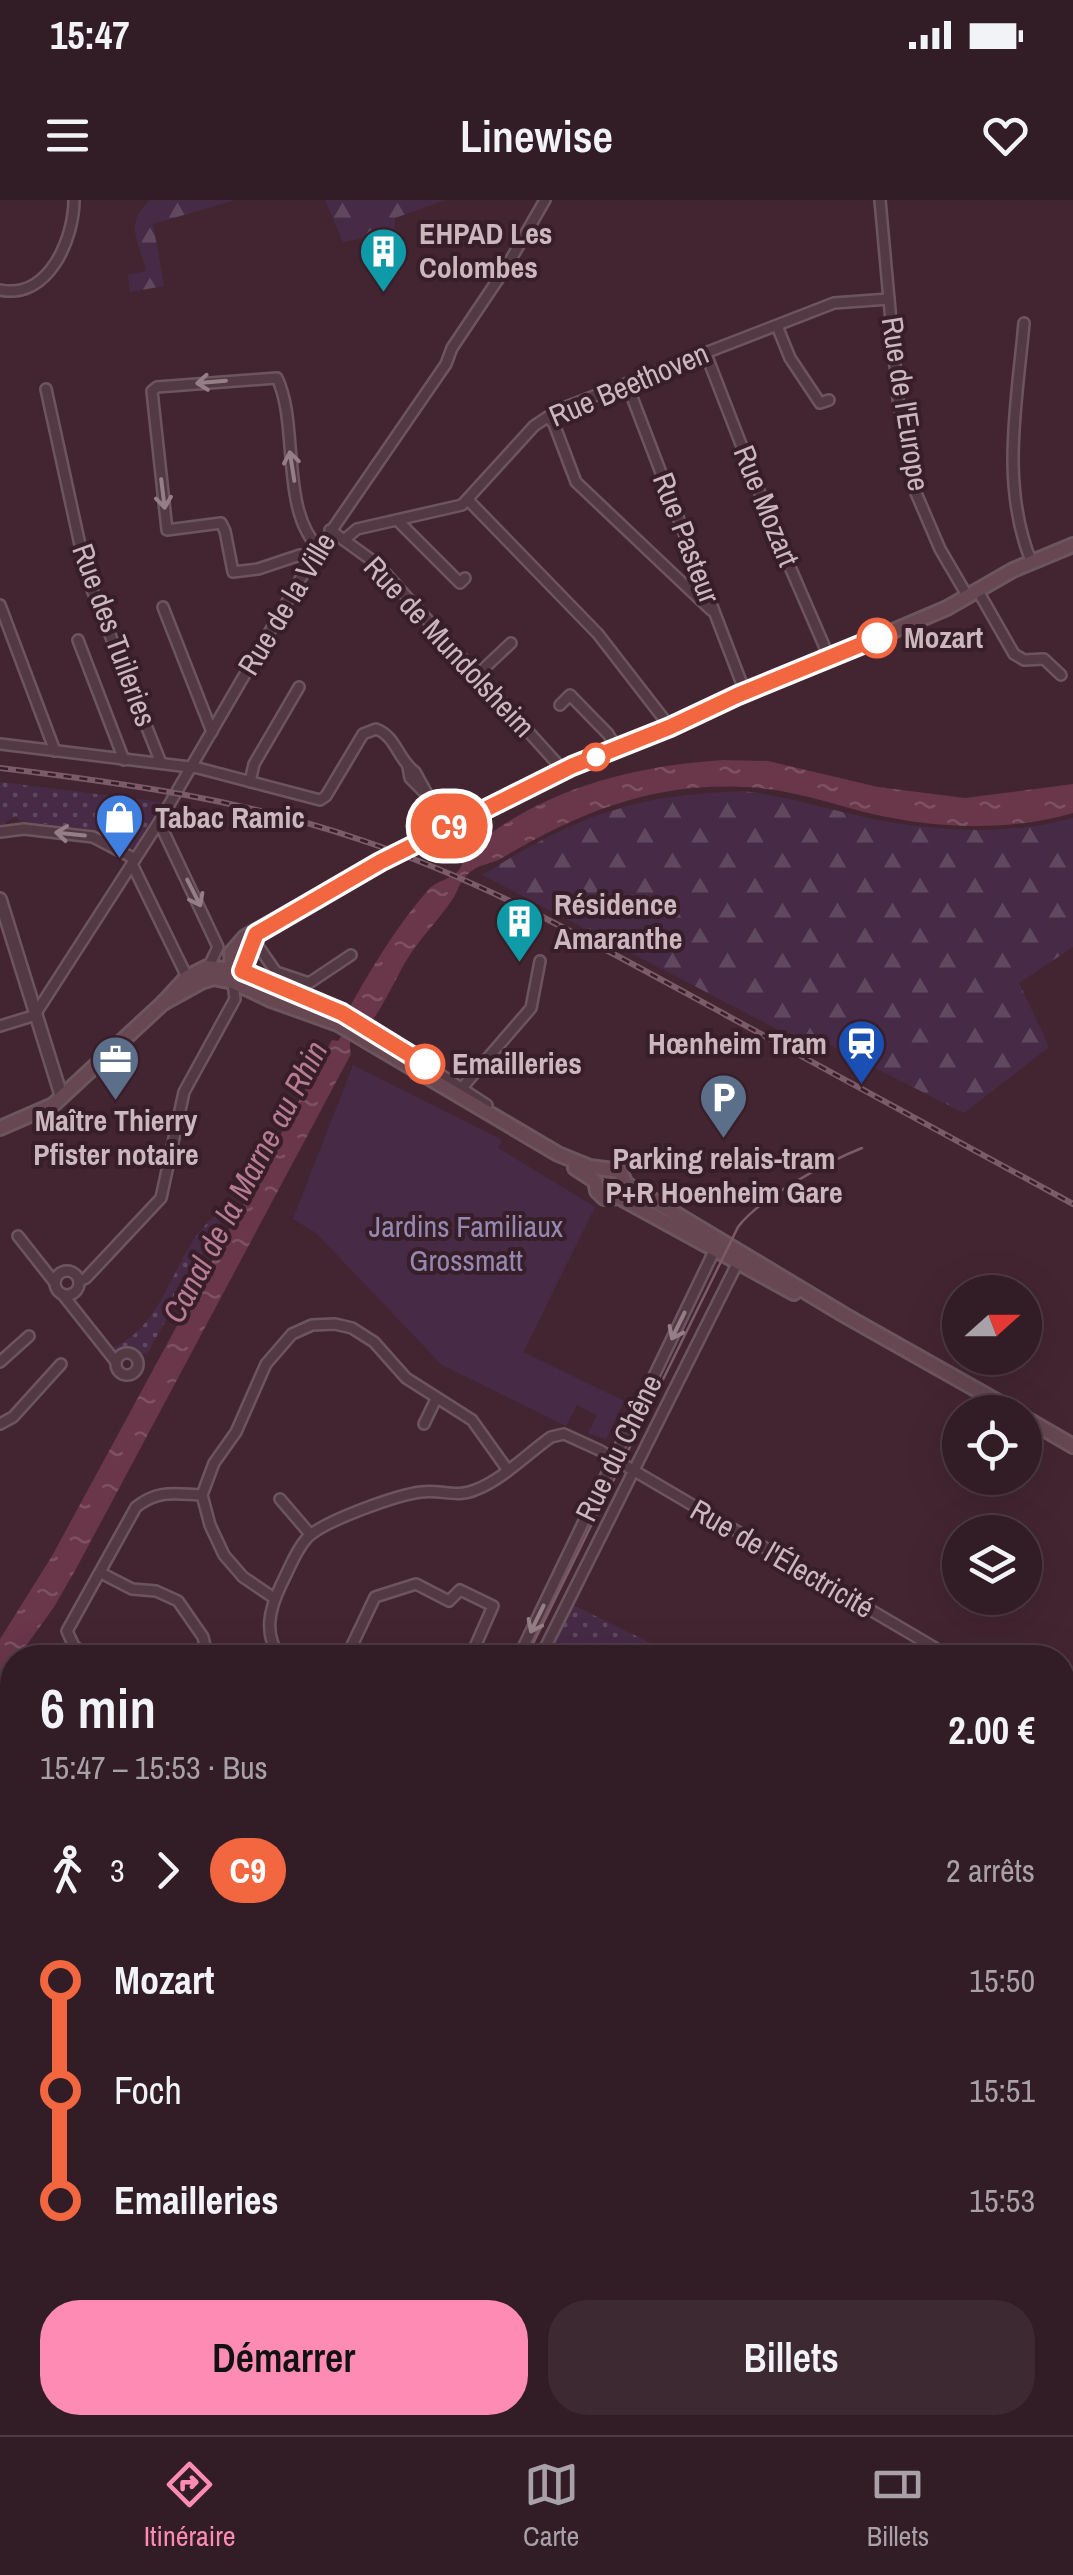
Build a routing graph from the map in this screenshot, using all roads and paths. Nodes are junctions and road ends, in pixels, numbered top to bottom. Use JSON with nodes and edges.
{"nodes":[{"id":1,"x":74,"y":200,"type":"edge"},
{"id":2,"x":546,"y":200,"type":"edge"},
{"id":3,"x":880,"y":200,"type":"edge"},
{"id":4,"x":0,"y":290,"type":"edge"},
{"id":5,"x":889,"y":299,"type":"junction"},
{"id":6,"x":1024,"y":323,"type":"dead end"},
{"id":7,"x":777,"y":326,"type":"junction"},
{"id":8,"x":706,"y":354,"type":"junction"},
{"id":9,"x":626,"y":384,"type":"junction"},
{"id":10,"x":46,"y":390,"type":"dead end"},
{"id":11,"x":829,"y":400,"type":"dead end"},
{"id":12,"x":548,"y":417,"type":"junction"},
{"id":13,"x":468,"y":500,"type":"junction"},
{"id":14,"x":397,"y":520,"type":"junction"},
{"id":15,"x":330,"y":530,"type":"junction"},
{"id":16,"x":308,"y":538,"type":"junction"},
{"id":17,"x":344,"y":540,"type":"junction"},
{"id":18,"x":1073,"y":545,"type":"edge"},
{"id":19,"x":319,"y":548,"type":"junction"},
{"id":20,"x":300,"y":555,"type":"junction"},
{"id":21,"x":312,"y":559,"type":"junction"},
{"id":22,"x":1031,"y":561,"type":"junction"},
{"id":23,"x":465,"y":578,"type":"dead end"},
{"id":24,"x":973,"y":594,"type":"junction"},
{"id":25,"x":0,"y":605,"type":"edge"},
{"id":26,"x":163,"y":608,"type":"dead end"},
{"id":27,"x":716,"y":614,"type":"junction"},
{"id":28,"x":78,"y":640,"type":"dead end"},
{"id":29,"x":511,"y":643,"type":"dead end"},
{"id":30,"x":829,"y":657,"type":"junction"},
{"id":31,"x":477,"y":675,"type":"junction"},
{"id":32,"x":1060,"y":675,"type":"dead end"},
{"id":33,"x":299,"y":687,"type":"dead end"},
{"id":34,"x":745,"y":692,"type":"junction"},
{"id":35,"x":560,"y":705,"type":"dead end"},
{"id":36,"x":670,"y":727,"type":"junction"},
{"id":37,"x":212,"y":732,"type":"junction"},
{"id":38,"x":0,"y":744,"type":"edge"},
{"id":39,"x":617,"y":748,"type":"junction"},
{"id":40,"x":55,"y":751,"type":"junction"},
{"id":41,"x":124,"y":760,"type":"junction"},
{"id":42,"x":161,"y":763,"type":"junction"},
{"id":43,"x":191,"y":767,"type":"junction"},
{"id":44,"x":563,"y":770,"type":"junction"},
{"id":45,"x":250,"y":782,"type":"junction"},
{"id":46,"x":159,"y":822,"type":"junction"},
{"id":47,"x":446,"y":828,"type":"junction"},
{"id":48,"x":0,"y":832,"type":"edge"},
{"id":49,"x":134,"y":862,"type":"junction"},
{"id":50,"x":0,"y":899,"type":"edge"},
{"id":51,"x":255,"y":936,"type":"junction"},
{"id":52,"x":351,"y":955,"type":"dead end"},
{"id":53,"x":540,"y":961,"type":"dead end"},
{"id":54,"x":209,"y":966,"type":"junction"},
{"id":55,"x":235,"y":974,"type":"junction"},
{"id":56,"x":190,"y":982,"type":"junction"},
{"id":57,"x":36,"y":1014,"type":"junction"},
{"id":58,"x":338,"y":1020,"type":"junction"},
{"id":59,"x":0,"y":1026,"type":"edge"},
{"id":60,"x":371,"y":1036,"type":"junction"},
{"id":61,"x":461,"y":1089,"type":"junction"},
{"id":62,"x":61,"y":1096,"type":"junction"},
{"id":63,"x":7,"y":1125,"type":"edge"},
{"id":64,"x":558,"y":1154,"type":"junction"},
{"id":65,"x":599,"y":1176,"type":"junction"},
{"id":66,"x":623,"y":1190,"type":"junction"},
{"id":67,"x":18,"y":1236,"type":"dead end"},
{"id":68,"x":717,"y":1244,"type":"junction"},
{"id":69,"x":740,"y":1257,"type":"junction"},
{"id":70,"x":79,"y":1281,"type":"junction"},
{"id":71,"x":55,"y":1284,"type":"junction"},
{"id":72,"x":63,"y":1295,"type":"junction"},
{"id":73,"x":30,"y":1336,"type":"dead end"},
{"id":74,"x":0,"y":1362,"type":"edge"},
{"id":75,"x":116,"y":1362,"type":"dead end"},
{"id":76,"x":61,"y":1364,"type":"dead end"},
{"id":77,"x":935,"y":1368,"type":"junction"},
{"id":78,"x":975,"y":1395,"type":"edge"},
{"id":79,"x":985,"y":1395,"type":"edge"},
{"id":80,"x":436,"y":1399,"type":"junction"},
{"id":81,"x":0,"y":1424,"type":"edge"},
{"id":82,"x":424,"y":1424,"type":"dead end"},
{"id":83,"x":1042,"y":1428,"type":"edge"},
{"id":84,"x":1042,"y":1438,"type":"edge"},
{"id":85,"x":1073,"y":1446,"type":"edge"},
{"id":86,"x":1073,"y":1456,"type":"edge"},
{"id":87,"x":613,"y":1459,"type":"junction"},
{"id":88,"x":506,"y":1469,"type":"junction"},
{"id":89,"x":632,"y":1471,"type":"junction"},
{"id":90,"x":202,"y":1496,"type":"junction"},
{"id":91,"x":280,"y":1498,"type":"dead end"},
{"id":92,"x":310,"y":1534,"type":"junction"},
{"id":93,"x":102,"y":1573,"type":"junction"},
{"id":94,"x":274,"y":1598,"type":"junction"},
{"id":95,"x":74,"y":1645,"type":"edge"},
{"id":96,"x":205,"y":1645,"type":"edge"},
{"id":97,"x":273,"y":1645,"type":"edge"},
{"id":98,"x":352,"y":1645,"type":"edge"},
{"id":99,"x":476,"y":1645,"type":"edge"},
{"id":100,"x":524,"y":1645,"type":"edge"},
{"id":101,"x":546,"y":1645,"type":"edge"},
{"id":102,"x":930,"y":1645,"type":"edge"}],
"edges":[{"from":1,"to":4,"type":"street"},
{"from":2,"to":15,"type":"street","name":"Rue de la Ville"},
{"from":3,"to":5,"type":"street","name":"Rue de l'Europe"},
{"from":5,"to":7,"type":"street","name":"Rue Beethoven"},
{"from":5,"to":24,"type":"street","name":"Rue de l'Europe"},
{"from":6,"to":22,"type":"street"},
{"from":7,"to":8,"type":"street","name":"Rue Beethoven"},
{"from":7,"to":11,"type":"street"},
{"from":8,"to":9,"type":"street","name":"Rue Beethoven"},
{"from":8,"to":30,"type":"street","name":"Rue Mozart"},
{"from":9,"to":12,"type":"street","name":"Rue Beethoven"},
{"from":9,"to":27,"type":"street","name":"Rue Pasteur"},
{"from":10,"to":42,"type":"street","name":"Rue des Tuileries"},
{"from":12,"to":13,"type":"street","name":"Rue Beethoven"},
{"from":12,"to":27,"type":"street"},
{"from":13,"to":14,"type":"street"},
{"from":13,"to":36,"type":"street"},
{"from":14,"to":17,"type":"street"},
{"from":14,"to":23,"type":"street"},
{"from":15,"to":17,"type":"street","name":"Rue de Mundolsheim"},
{"from":15,"to":19,"type":"street","name":"Rue de la Ville"},
{"from":16,"to":19,"type":"street"},
{"from":16,"to":20,"type":"street"},
{"from":16,"to":20,"type":"street","one_way":true},
{"from":17,"to":31,"type":"street","name":"Rue de Mundolsheim"},
{"from":18,"to":22,"type":"main road"},
{"from":19,"to":21,"type":"street","name":"Rue de la Ville"},
{"from":20,"to":21,"type":"street"},
{"from":21,"to":37,"type":"street","name":"Rue de la Ville"},
{"from":22,"to":24,"type":"main road"},
{"from":24,"to":30,"type":"main road"},
{"from":24,"to":32,"type":"street","name":"Rue de l'Europe"},
{"from":25,"to":40,"type":"street"},
{"from":26,"to":37,"type":"street"},
{"from":27,"to":34,"type":"street","name":"Rue Pasteur"},
{"from":28,"to":41,"type":"street"},
{"from":29,"to":31,"type":"street"},
{"from":30,"to":34,"type":"main road"},
{"from":31,"to":44,"type":"street","name":"Rue de Mundolsheim"},
{"from":33,"to":45,"type":"street"},
{"from":34,"to":36,"type":"main road"},
{"from":35,"to":39,"type":"street"},
{"from":36,"to":39,"type":"main road"},
{"from":37,"to":43,"type":"street","name":"Rue de la Ville"},
{"from":38,"to":40,"type":"street"},
{"from":39,"to":44,"type":"main road"},
{"from":40,"to":41,"type":"street"},
{"from":41,"to":42,"type":"street"},
{"from":42,"to":43,"type":"street"},
{"from":43,"to":45,"type":"street"},
{"from":43,"to":46,"type":"street","name":"Rue de la Ville"},
{"from":44,"to":47,"type":"main road"},
{"from":45,"to":47,"type":"street"},
{"from":46,"to":49,"type":"street","name":"Rue de la Ville"},
{"from":46,"to":54,"type":"street","one_way":true},
{"from":47,"to":51,"type":"main road"},
{"from":49,"to":48,"type":"street","one_way":true},
{"from":49,"to":56,"type":"street"},
{"from":49,"to":57,"type":"street","name":"Rue de la Ville"},
{"from":50,"to":57,"type":"street"},
{"from":51,"to":52,"type":"street"},
{"from":51,"to":55,"type":"main road"},
{"from":53,"to":61,"type":"street"},
{"from":54,"to":55,"type":"main road"},
{"from":54,"to":56,"type":"main road"},
{"from":55,"to":56,"type":"main road"},
{"from":55,"to":58,"type":"main road"},
{"from":55,"to":58,"type":"main road"},
{"from":55,"to":70,"type":"street"},
{"from":56,"to":62,"type":"main road"},
{"from":57,"to":59,"type":"street"},
{"from":57,"to":62,"type":"street"},
{"from":58,"to":60,"type":"main road"},
{"from":60,"to":61,"type":"street"},
{"from":60,"to":64,"type":"main road"},
{"from":61,"to":64,"type":"street"},
{"from":62,"to":63,"type":"main road"},
{"from":64,"to":65,"type":"main road"},
{"from":65,"to":66,"type":"main road"},
{"from":65,"to":66,"type":"main road"},
{"from":66,"to":68,"type":"main road"},
{"from":67,"to":71,"type":"street"},
{"from":68,"to":69,"type":"main road"},
{"from":68,"to":87,"type":"street","name":"Rue du Chêne","one_way":true},
{"from":69,"to":77,"type":"main road"},
{"from":69,"to":89,"type":"street","name":"Rue du Chêne"},
{"from":70,"to":71,"type":"street"},
{"from":70,"to":72,"type":"street"},
{"from":71,"to":72,"type":"street"},
{"from":72,"to":75,"type":"street"},
{"from":73,"to":74,"type":"street"},
{"from":76,"to":81,"type":"street"},
{"from":77,"to":78,"type":"main road"},
{"from":77,"to":79,"type":"main road"},
{"from":80,"to":82,"type":"street"},
{"from":80,"to":88,"type":"street"},
{"from":80,"to":90,"type":"street"},
{"from":83,"to":85,"type":"main road"},
{"from":84,"to":86,"type":"main road"},
{"from":87,"to":88,"type":"street","name":"Rue de l'Électricité"},
{"from":87,"to":89,"type":"street","name":"Rue de l'Électricité"},
{"from":87,"to":100,"type":"street","name":"Rue du Chêne","one_way":true},
{"from":88,"to":92,"type":"street"},
{"from":89,"to":101,"type":"street","name":"Rue du Chêne"},
{"from":89,"to":102,"type":"street","name":"Rue de l'Électricité"},
{"from":90,"to":93,"type":"street"},
{"from":90,"to":94,"type":"street"},
{"from":91,"to":92,"type":"street"},
{"from":92,"to":94,"type":"street"},
{"from":93,"to":95,"type":"street"},
{"from":93,"to":96,"type":"street"},
{"from":94,"to":97,"type":"street"},
{"from":98,"to":99,"type":"street"}]}
